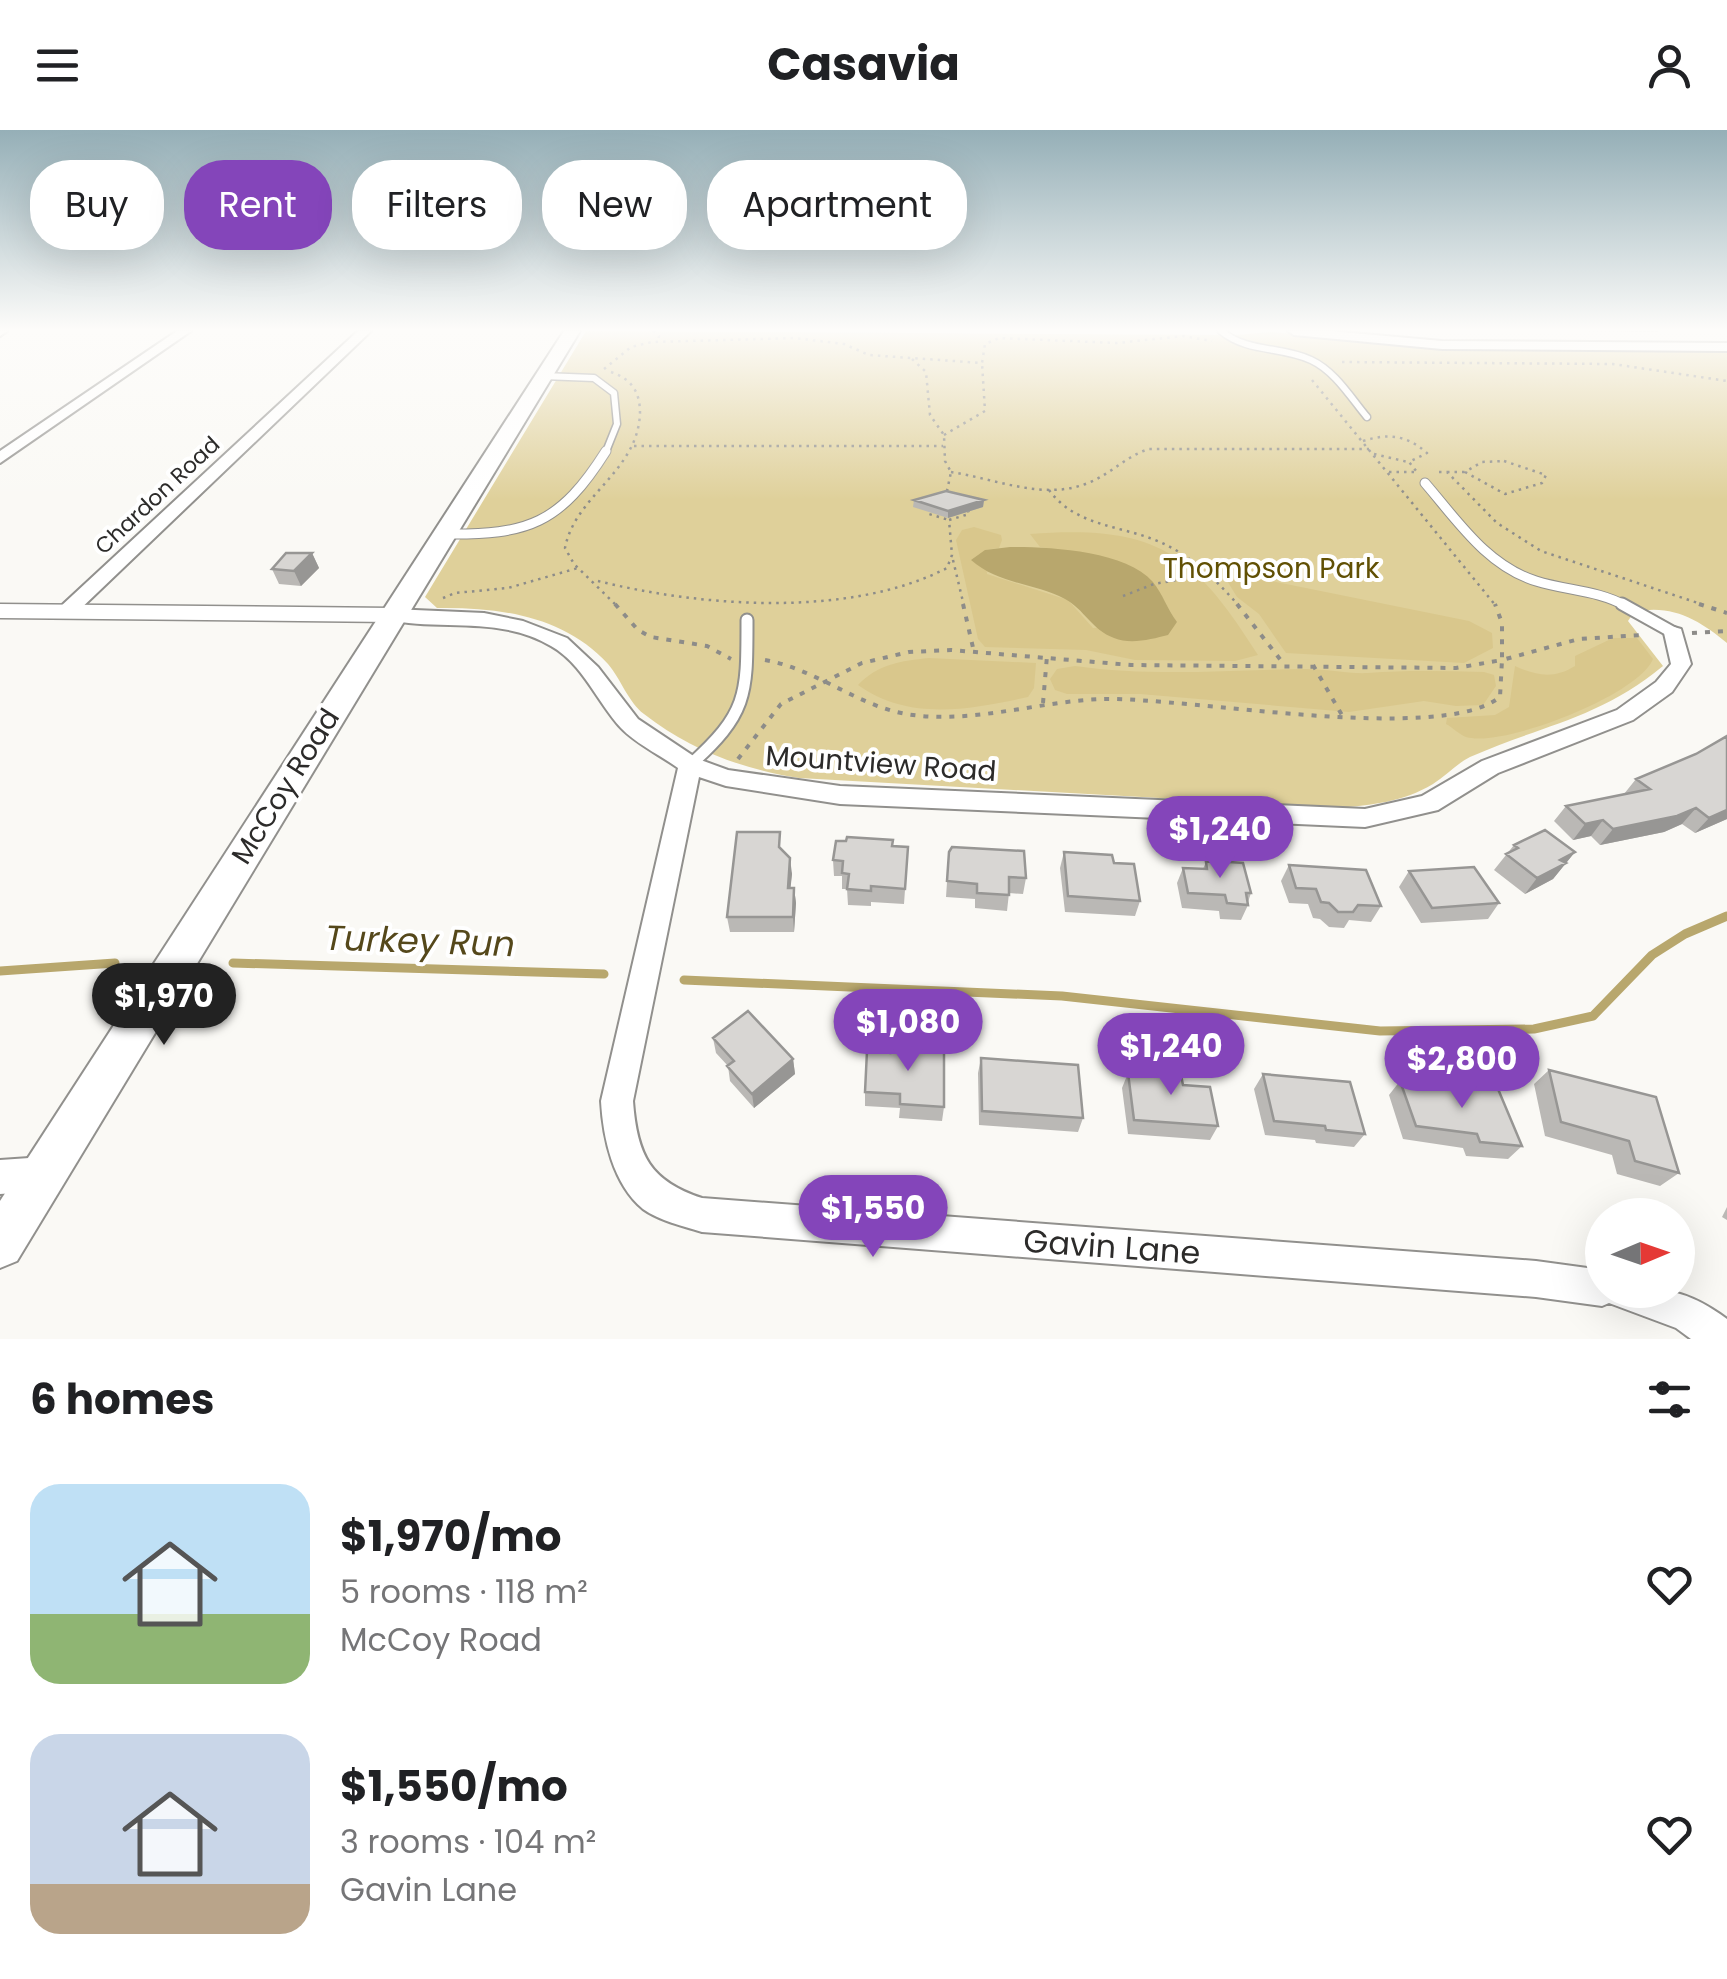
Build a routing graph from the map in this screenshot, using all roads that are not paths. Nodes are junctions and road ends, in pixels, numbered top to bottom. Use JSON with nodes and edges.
{"nodes":[{"id":1,"x":102,"y":387,"type":"edge"},
{"id":2,"x":305,"y":387,"type":"edge"},
{"id":3,"x":537,"y":387,"type":"edge"},
{"id":4,"x":607,"y":387,"type":"edge"},
{"id":5,"x":1340,"y":387,"type":"edge"},
{"id":6,"x":1367,"y":417,"type":"dead end"},
{"id":7,"x":0,"y":458,"type":"edge"},
{"id":8,"x":1424,"y":483,"type":"dead end"},
{"id":9,"x":443,"y":534,"type":"junction"},
{"id":10,"x":0,"y":610,"type":"edge"},
{"id":11,"x":67,"y":612,"type":"junction"},
{"id":12,"x":392,"y":614,"type":"junction"},
{"id":13,"x":748,"y":620,"type":"dead end"},
{"id":14,"x":1674,"y":633,"type":"joint"},
{"id":15,"x":690,"y":765,"type":"junction"},
{"id":16,"x":22,"y":1176,"type":"edge"},
{"id":17,"x":0,"y":1244,"type":"edge"},
{"id":18,"x":1585,"y":1286,"type":"edge"},
{"id":19,"x":1672,"y":1308,"type":"edge"},
{"id":20,"x":1722,"y":1339,"type":"edge"}],
"edges":[{"from":1,"to":7,"type":"street"},
{"from":2,"to":11,"type":"street","name":"Chardon Road"},
{"from":3,"to":9,"type":"main road","name":"McCoy Road"},
{"from":4,"to":9,"type":"lane"},
{"from":5,"to":6,"type":"lane"},
{"from":8,"to":14,"type":"lane"},
{"from":9,"to":12,"type":"main road","name":"McCoy Road"},
{"from":10,"to":11,"type":"street","name":"Mountview Road"},
{"from":11,"to":12,"type":"street","name":"Mountview Road"},
{"from":12,"to":15,"type":"street","name":"Mountview Road"},
{"from":12,"to":16,"type":"main road","name":"McCoy Road"},
{"from":13,"to":15,"type":"lane"},
{"from":14,"to":15,"type":"street","name":"Mountview Road"},
{"from":15,"to":18,"type":"street","name":"Gavin Lane"},
{"from":16,"to":17,"type":"main road","name":"McCoy Road"},
{"from":19,"to":20,"type":"street"}]}
